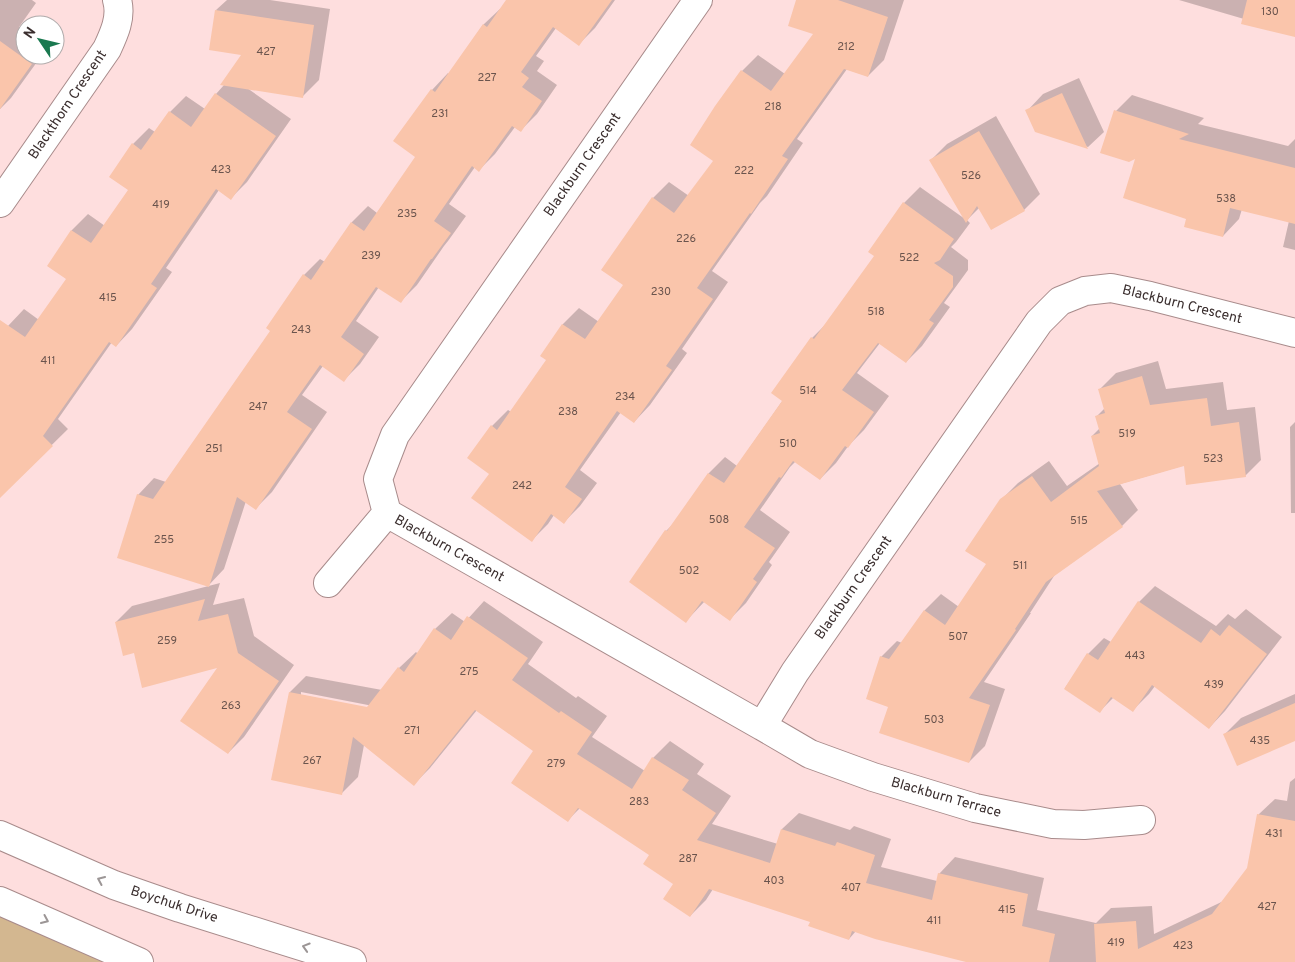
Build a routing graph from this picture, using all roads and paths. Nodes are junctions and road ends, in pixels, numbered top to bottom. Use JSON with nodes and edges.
{"nodes":[{"id":1,"x":117,"y":0,"type":"edge"},
{"id":2,"x":698,"y":0,"type":"edge"},
{"id":3,"x":0,"y":203,"type":"edge"},
{"id":4,"x":1295,"y":334,"type":"edge"},
{"id":5,"x":387,"y":513,"type":"junction"},
{"id":6,"x":328,"y":583,"type":"dead end"},
{"id":7,"x":762,"y":726,"type":"junction"},
{"id":8,"x":1141,"y":820,"type":"dead end"},
{"id":9,"x":0,"y":835,"type":"edge"},
{"id":10,"x":0,"y":901,"type":"edge"},
{"id":11,"x":139,"y":962,"type":"edge"},
{"id":12,"x":352,"y":962,"type":"edge"}],
"edges":[{"from":1,"to":3,"type":"street","name":"Blackthorn Crescent"},
{"from":2,"to":5,"type":"street","name":"Blackburn Crescent"},
{"from":4,"to":7,"type":"street","name":"Blackburn Crescent"},
{"from":5,"to":6,"type":"street","name":"Blackburn Crescent"},
{"from":5,"to":7,"type":"street","name":"Blackburn Crescent"},
{"from":7,"to":8,"type":"street","name":"Blackburn Terrace"},
{"from":12,"to":9,"type":"street","name":"Boychuk Drive","one_way":true},
{"from":10,"to":11,"type":"street","one_way":true}]}
